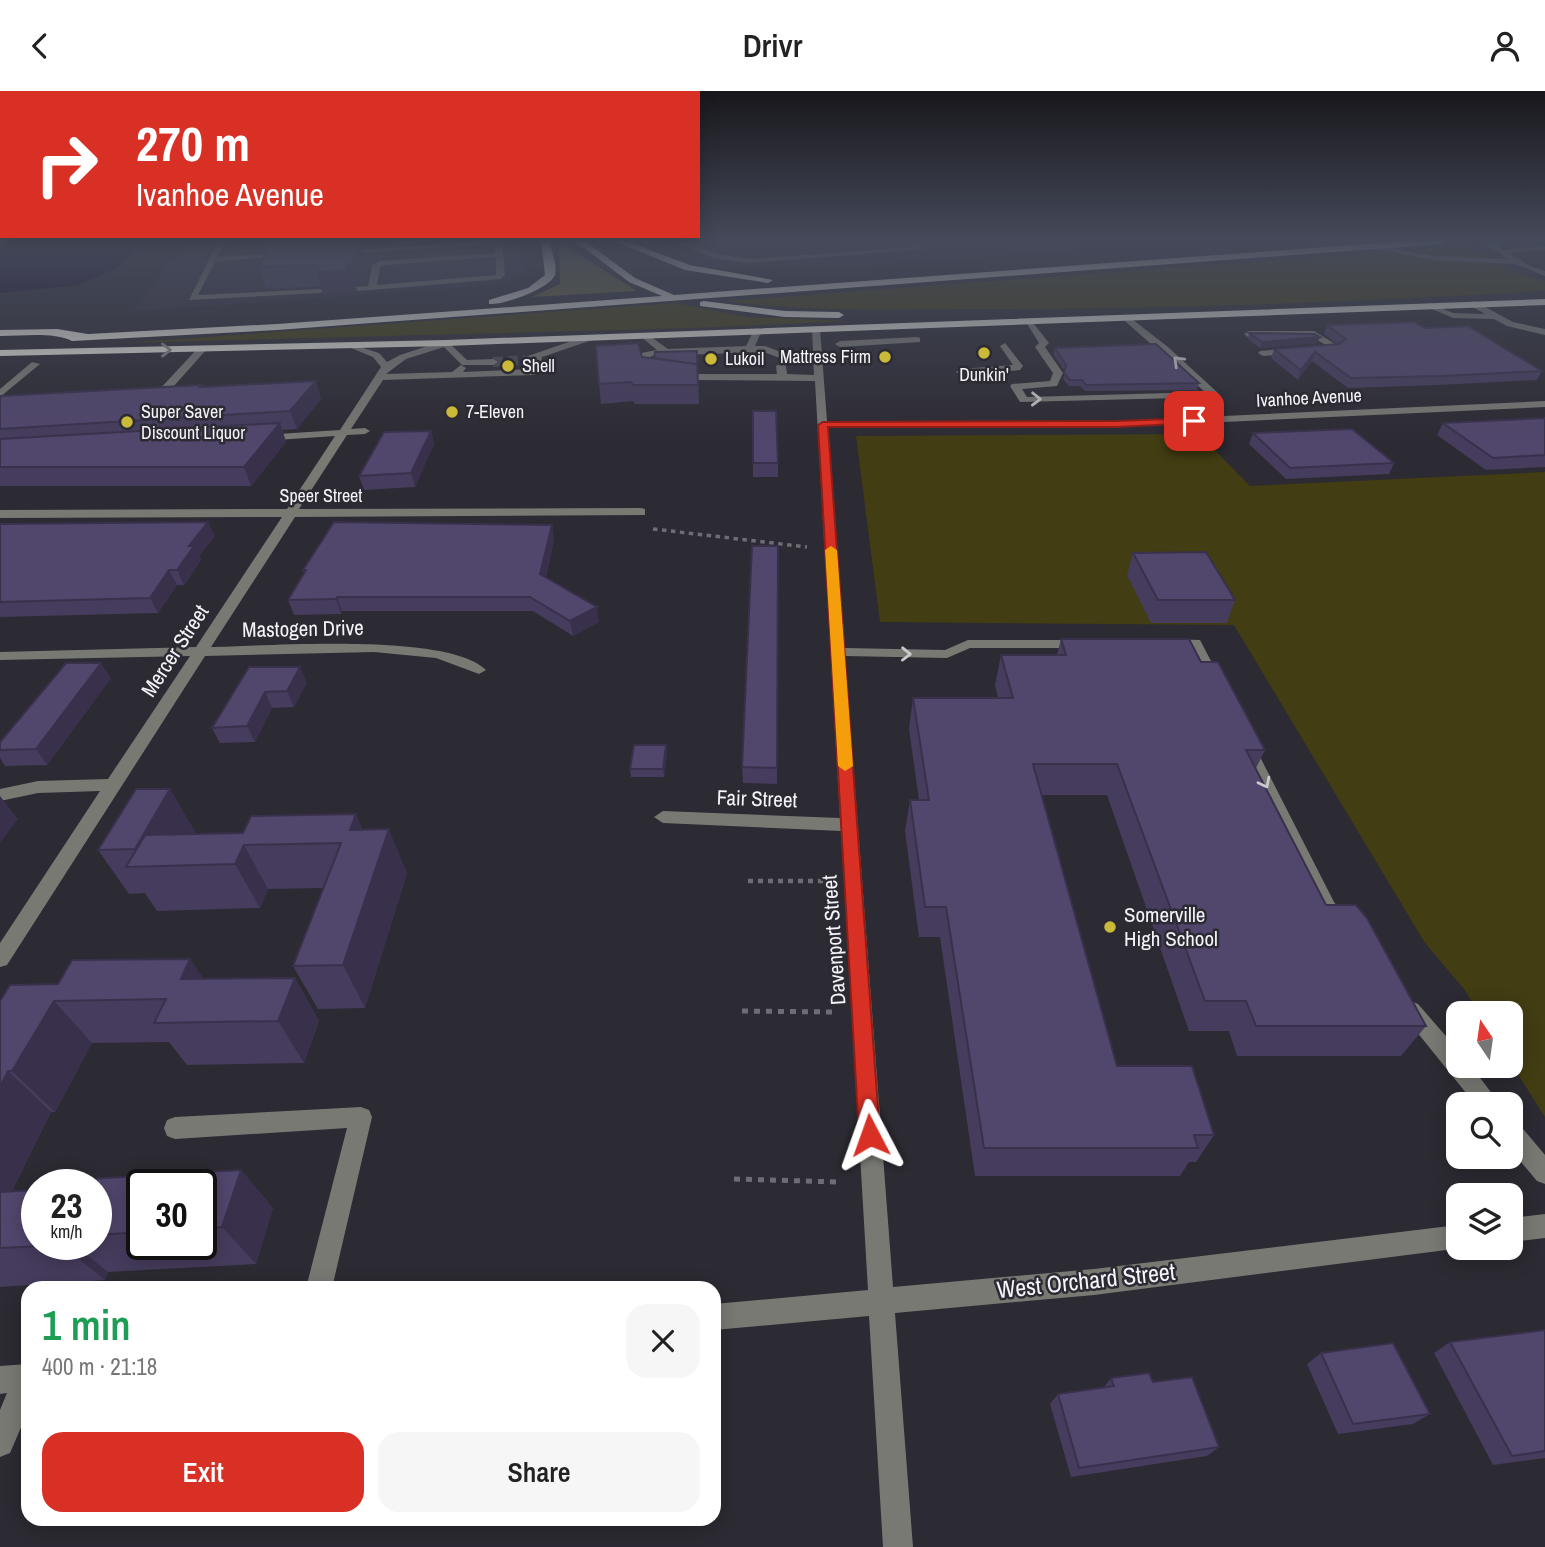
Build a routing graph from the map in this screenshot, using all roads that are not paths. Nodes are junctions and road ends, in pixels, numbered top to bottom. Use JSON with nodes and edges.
{"nodes":[{"id":1,"x":454,"y":309,"type":"edge"},
{"id":2,"x":521,"y":309,"type":"edge"},
{"id":3,"x":739,"y":309,"type":"edge"},
{"id":4,"x":1349,"y":309,"type":"joint"},
{"id":5,"x":1433,"y":309,"type":"edge"},
{"id":6,"x":1483,"y":309,"type":"edge"},
{"id":7,"x":1509,"y":309,"type":"edge"},
{"id":8,"x":1545,"y":314,"type":"edge"},
{"id":9,"x":850,"y":315,"type":"dead end"},
{"id":10,"x":871,"y":315,"type":"dead end"},
{"id":11,"x":1495,"y":316,"type":"junction"},
{"id":12,"x":1128,"y":319,"type":"junction"},
{"id":13,"x":372,"y":320,"type":"junction"},
{"id":14,"x":1030,"y":322,"type":"junction"},
{"id":15,"x":867,"y":327,"type":"junction"},
{"id":16,"x":816,"y":330,"type":"junction"},
{"id":17,"x":757,"y":332,"type":"junction"},
{"id":18,"x":0,"y":333,"type":"edge"},
{"id":19,"x":1545,"y":333,"type":"edge"},
{"id":20,"x":1248,"y":334,"type":"edge"},
{"id":21,"x":644,"y":336,"type":"junction"},
{"id":22,"x":90,"y":337,"type":"junction"},
{"id":23,"x":589,"y":338,"type":"junction"},
{"id":24,"x":917,"y":340,"type":"dead end"},
{"id":25,"x":0,"y":341,"type":"edge"},
{"id":26,"x":875,"y":342,"type":"junction"},
{"id":27,"x":446,"y":343,"type":"junction"},
{"id":28,"x":839,"y":344,"type":"dead end"},
{"id":29,"x":354,"y":346,"type":"junction"},
{"id":30,"x":1005,"y":346,"type":"dead end"},
{"id":31,"x":201,"y":349,"type":"junction"},
{"id":32,"x":749,"y":349,"type":"junction"},
{"id":33,"x":124,"y":351,"type":"junction"},
{"id":34,"x":666,"y":352,"type":"junction"},
{"id":35,"x":0,"y":353,"type":"edge"},
{"id":36,"x":1264,"y":353,"type":"dead end"},
{"id":37,"x":817,"y":354,"type":"junction"},
{"id":38,"x":780,"y":355,"type":"junction"},
{"id":39,"x":538,"y":356,"type":"junction"},
{"id":40,"x":524,"y":360,"type":"tunnel mouth"},
{"id":41,"x":493,"y":362,"type":"tunnel mouth"},
{"id":42,"x":466,"y":363,"type":"junction"},
{"id":43,"x":35,"y":364,"type":"junction"},
{"id":44,"x":0,"y":366,"type":"edge"},
{"id":45,"x":383,"y":372,"type":"junction"},
{"id":46,"x":961,"y":372,"type":"dead end"},
{"id":47,"x":455,"y":375,"type":"junction"},
{"id":48,"x":782,"y":377,"type":"junction"},
{"id":49,"x":819,"y":378,"type":"junction"},
{"id":50,"x":1054,"y":384,"type":"junction"},
{"id":51,"x":5,"y":385,"type":"edge"},
{"id":52,"x":0,"y":394,"type":"edge"},
{"id":53,"x":161,"y":394,"type":"edge"},
{"id":54,"x":1066,"y":400,"type":"junction"},
{"id":55,"x":1545,"y":404,"type":"edge"},
{"id":56,"x":823,"y":425,"type":"junction"},
{"id":57,"x":365,"y":431,"type":"dead end"},
{"id":58,"x":343,"y":433,"type":"junction"},
{"id":59,"x":253,"y":438,"type":"edge"},
{"id":60,"x":641,"y":512,"type":"dead end"},
{"id":61,"x":290,"y":513,"type":"junction"},
{"id":62,"x":0,"y":514,"type":"edge"},
{"id":63,"x":1100,"y":644,"type":"edge"},
{"id":64,"x":1153,"y":644,"type":"edge"},
{"id":65,"x":838,"y":652,"type":"junction"},
{"id":66,"x":199,"y":653,"type":"junction"},
{"id":67,"x":0,"y":656,"type":"edge"},
{"id":68,"x":479,"y":670,"type":"dead end"},
{"id":69,"x":1225,"y":703,"type":"edge"},
{"id":70,"x":1237,"y":727,"type":"edge"},
{"id":71,"x":113,"y":785,"type":"junction"},
{"id":72,"x":0,"y":795,"type":"edge"},
{"id":73,"x":663,"y":817,"type":"dead end"},
{"id":74,"x":849,"y":825,"type":"junction"},
{"id":75,"x":1353,"y":939,"type":"edge"},
{"id":76,"x":0,"y":958,"type":"edge"},
{"id":77,"x":1404,"y":1001,"type":"edge"},
{"id":78,"x":1479,"y":1092,"type":"edge"},
{"id":79,"x":176,"y":1128,"type":"dead end"},
{"id":80,"x":1523,"y":1147,"type":"edge"},
{"id":81,"x":1545,"y":1173,"type":"edge"},
{"id":82,"x":1545,"y":1226,"type":"edge"},
{"id":83,"x":1523,"y":1229,"type":"edge"},
{"id":84,"x":1446,"y":1238,"type":"edge"},
{"id":85,"x":321,"y":1281,"type":"edge"},
{"id":86,"x":880,"y":1302,"type":"junction"},
{"id":87,"x":721,"y":1316,"type":"edge"},
{"id":88,"x":21,"y":1378,"type":"edge"},
{"id":89,"x":0,"y":1380,"type":"edge"},
{"id":90,"x":21,"y":1394,"type":"edge"},
{"id":91,"x":0,"y":1443,"type":"edge"},
{"id":92,"x":898,"y":1547,"type":"edge"}],
"edges":[{"from":1,"to":13,"type":"highway"},
{"from":2,"to":13,"type":"highway"},
{"from":3,"to":9,"type":"highway"},
{"from":4,"to":10,"type":"highway"},
{"from":4,"to":12,"type":"highway"},
{"from":5,"to":11,"type":"street"},
{"from":6,"to":11,"type":"street"},
{"from":7,"to":8,"type":"highway"},
{"from":11,"to":19,"type":"street"},
{"from":12,"to":14,"type":"highway"},
{"from":54,"to":12,"type":"street","one_way":true},
{"from":13,"to":22,"type":"highway"},
{"from":14,"to":15,"type":"highway"},
{"from":14,"to":50,"type":"street"},
{"from":15,"to":16,"type":"highway"},
{"from":15,"to":26,"type":"street"},
{"from":16,"to":17,"type":"highway"},
{"from":16,"to":37,"type":"street","name":"Davenport Street"},
{"from":17,"to":21,"type":"highway"},
{"from":17,"to":32,"type":"street"},
{"from":18,"to":22,"type":"highway"},
{"from":20,"to":36,"type":"street"},
{"from":21,"to":23,"type":"highway"},
{"from":21,"to":34,"type":"street"},
{"from":22,"to":25,"type":"highway"},
{"from":23,"to":27,"type":"highway"},
{"from":23,"to":39,"type":"street"},
{"from":24,"to":26,"type":"street"},
{"from":26,"to":28,"type":"street"},
{"from":27,"to":29,"type":"highway"},
{"from":27,"to":42,"type":"street"},
{"from":27,"to":45,"type":"street"},
{"from":29,"to":31,"type":"highway"},
{"from":29,"to":45,"type":"street"},
{"from":30,"to":46,"type":"street"},
{"from":33,"to":31,"type":"highway","one_way":true},
{"from":31,"to":53,"type":"street"},
{"from":32,"to":34,"type":"street"},
{"from":32,"to":38,"type":"street"},
{"from":33,"to":35,"type":"highway"},
{"from":33,"to":43,"type":"highway"},
{"from":34,"to":48,"type":"street"},
{"from":37,"to":38,"type":"street"},
{"from":37,"to":49,"type":"street","name":"Davenport Street"},
{"from":38,"to":48,"type":"street"},
{"from":39,"to":40,"type":"street"},
{"from":39,"to":47,"type":"street"},
{"from":41,"to":42,"type":"street"},
{"from":42,"to":47,"type":"street"},
{"from":43,"to":44,"type":"highway"},
{"from":43,"to":51,"type":"street"},
{"from":45,"to":47,"type":"street"},
{"from":45,"to":58,"type":"street","name":"Mercer Street"},
{"from":48,"to":49,"type":"street"},
{"from":49,"to":56,"type":"street","name":"Davenport Street"},
{"from":50,"to":54,"type":"street"},
{"from":50,"to":54,"type":"street","one_way":true},
{"from":51,"to":52,"type":"street"},
{"from":55,"to":56,"type":"street","name":"Ivanhoe Avenue"},
{"from":56,"to":65,"type":"street","name":"Davenport Street"},
{"from":57,"to":58,"type":"street"},
{"from":58,"to":59,"type":"street"},
{"from":58,"to":61,"type":"street","name":"Mercer Street"},
{"from":60,"to":61,"type":"street","name":"Speer Street"},
{"from":61,"to":62,"type":"street","name":"Speer Street"},
{"from":61,"to":66,"type":"street","name":"Mercer Street"},
{"from":65,"to":63,"type":"street","one_way":true},
{"from":64,"to":69,"type":"street"},
{"from":65,"to":74,"type":"street","name":"Davenport Street"},
{"from":66,"to":67,"type":"street","name":"Mastogen Drive"},
{"from":66,"to":68,"type":"street","name":"Mastogen Drive"},
{"from":66,"to":71,"type":"street","name":"Mercer Street"},
{"from":70,"to":75,"type":"street","one_way":true},
{"from":71,"to":72,"type":"street"},
{"from":71,"to":76,"type":"street","name":"Mercer Street"},
{"from":73,"to":74,"type":"street","name":"Fair Street"},
{"from":74,"to":86,"type":"street","name":"Davenport Street"},
{"from":77,"to":78,"type":"street"},
{"from":79,"to":85,"type":"street"},
{"from":80,"to":81,"type":"street"},
{"from":82,"to":83,"type":"street"},
{"from":84,"to":86,"type":"street","name":"West Orchard Street"},
{"from":86,"to":87,"type":"street","name":"West Orchard Street"},
{"from":86,"to":92,"type":"street","name":"Davenport Street"},
{"from":88,"to":89,"type":"street"},
{"from":90,"to":91,"type":"street"}]}
